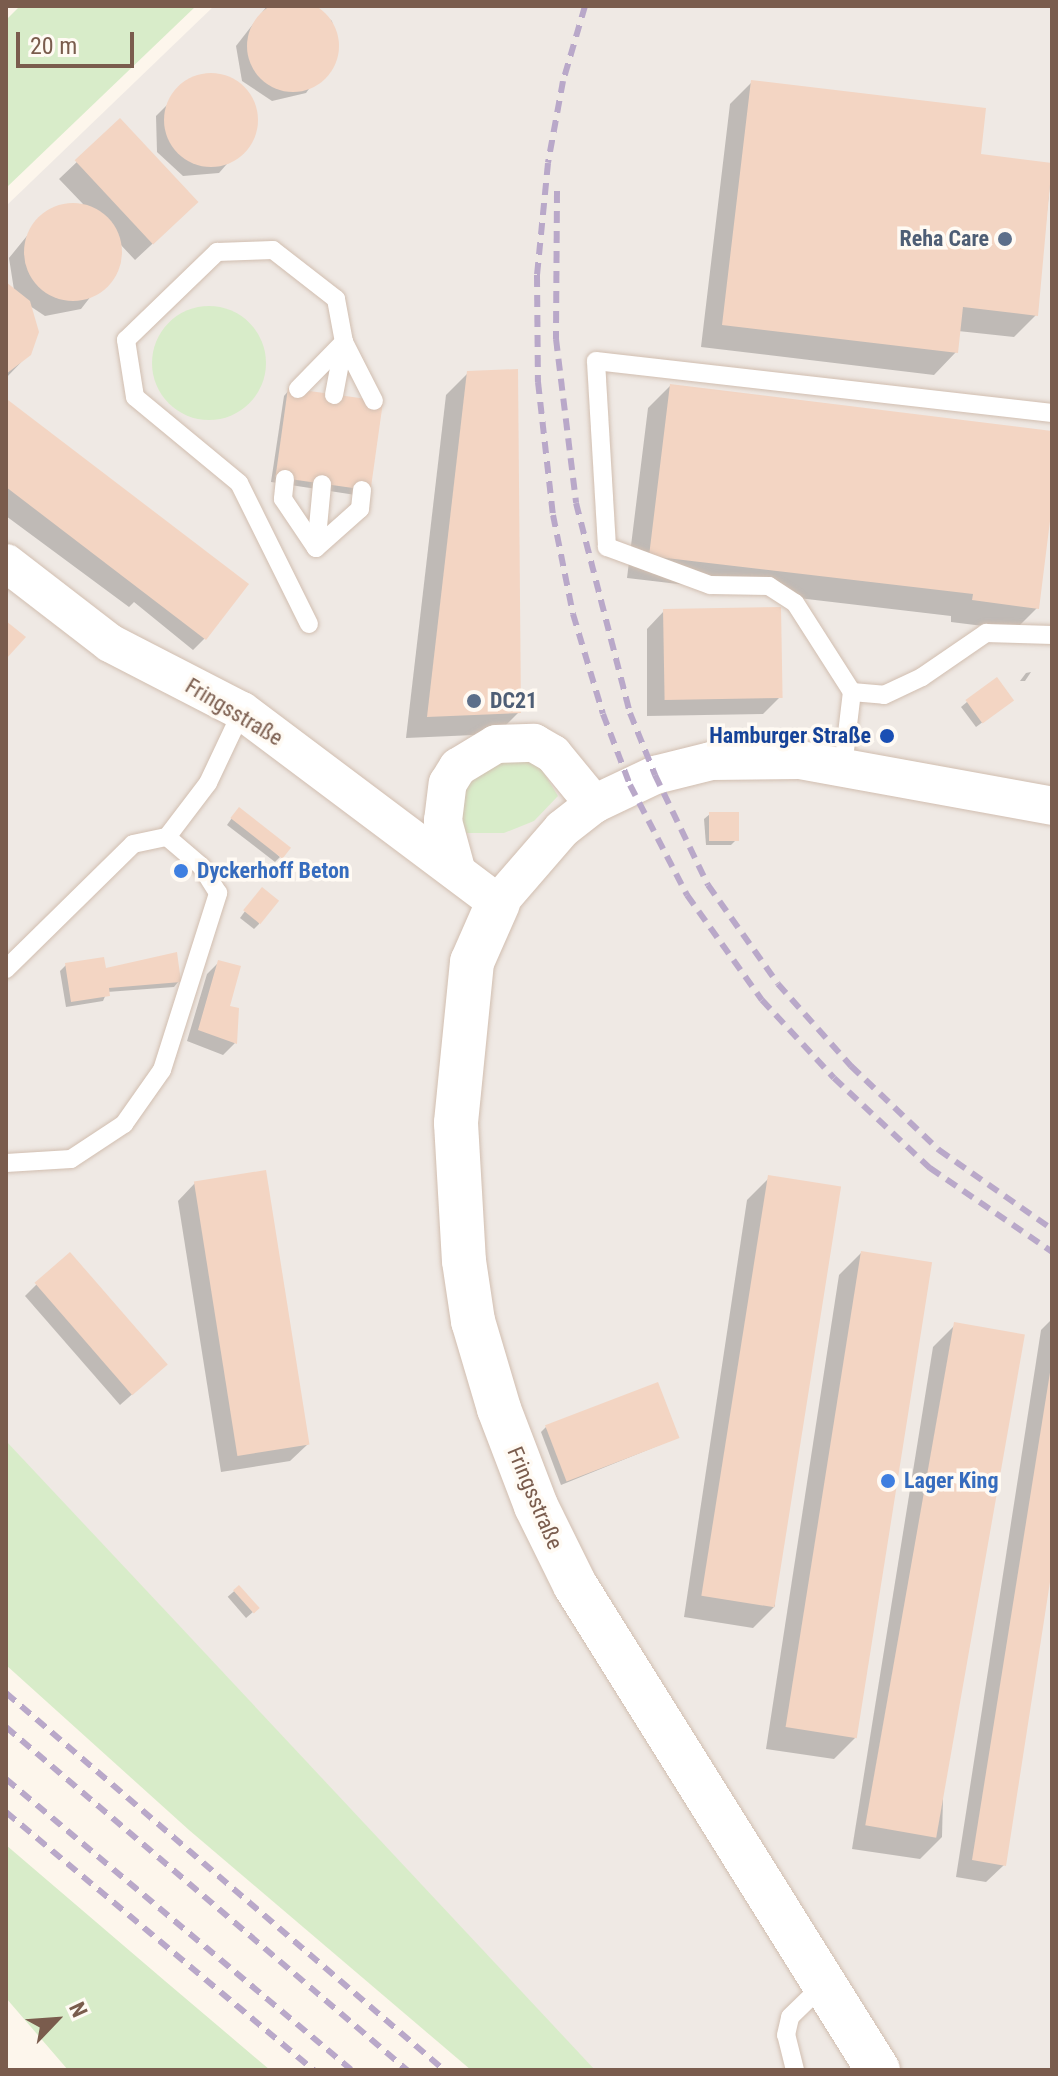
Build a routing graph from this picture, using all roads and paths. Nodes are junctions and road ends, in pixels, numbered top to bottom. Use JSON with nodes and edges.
{"nodes":[{"id":1,"x":344,"y":342,"type":"junction"},
{"id":2,"x":298,"y":389,"type":"dead end"},
{"id":3,"x":334,"y":395,"type":"dead end"},
{"id":4,"x":374,"y":401,"type":"dead end"},
{"id":5,"x":1052,"y":413,"type":"edge"},
{"id":6,"x":285,"y":479,"type":"dead end"},
{"id":7,"x":322,"y":484,"type":"dead end"},
{"id":8,"x":362,"y":490,"type":"dead end"},
{"id":9,"x":316,"y":548,"type":"junction"},
{"id":10,"x":6,"y":563,"type":"edge"},
{"id":11,"x":309,"y":624,"type":"dead end"},
{"id":12,"x":1052,"y":635,"type":"edge"},
{"id":13,"x":852,"y":692,"type":"junction"},
{"id":14,"x":242,"y":711,"type":"junction"},
{"id":15,"x":843,"y":767,"type":"junction"},
{"id":16,"x":594,"y":804,"type":"junction"},
{"id":17,"x":1052,"y":806,"type":"edge"},
{"id":18,"x":167,"y":837,"type":"junction"},
{"id":19,"x":456,"y":869,"type":"junction"},
{"id":20,"x":498,"y":903,"type":"junction"},
{"id":21,"x":6,"y":969,"type":"edge"},
{"id":22,"x":6,"y":1163,"type":"edge"},
{"id":23,"x":825,"y":1983,"type":"junction"},
{"id":24,"x":881,"y":2065,"type":"edge"},
{"id":25,"x":795,"y":2070,"type":"edge"}],
"edges":[{"from":1,"to":2,"type":"lane"},
{"from":1,"to":3,"type":"lane"},
{"from":1,"to":4,"type":"lane"},
{"from":1,"to":11,"type":"lane"},
{"from":5,"to":13,"type":"lane"},
{"from":6,"to":9,"type":"lane"},
{"from":7,"to":9,"type":"lane"},
{"from":8,"to":9,"type":"lane"},
{"from":10,"to":14,"type":"street","name":"Fringsstraße"},
{"from":12,"to":13,"type":"lane"},
{"from":13,"to":15,"type":"lane"},
{"from":14,"to":18,"type":"lane"},
{"from":14,"to":19,"type":"street","name":"Fringsstraße"},
{"from":15,"to":16,"type":"street"},
{"from":15,"to":17,"type":"street"},
{"from":16,"to":19,"type":"street"},
{"from":16,"to":20,"type":"street"},
{"from":18,"to":21,"type":"lane"},
{"from":18,"to":22,"type":"lane"},
{"from":19,"to":20,"type":"street","name":"Fringsstraße"},
{"from":20,"to":23,"type":"street","name":"Fringsstraße"},
{"from":23,"to":24,"type":"street","name":"Fringsstraße"},
{"from":23,"to":25,"type":"lane"}]}
